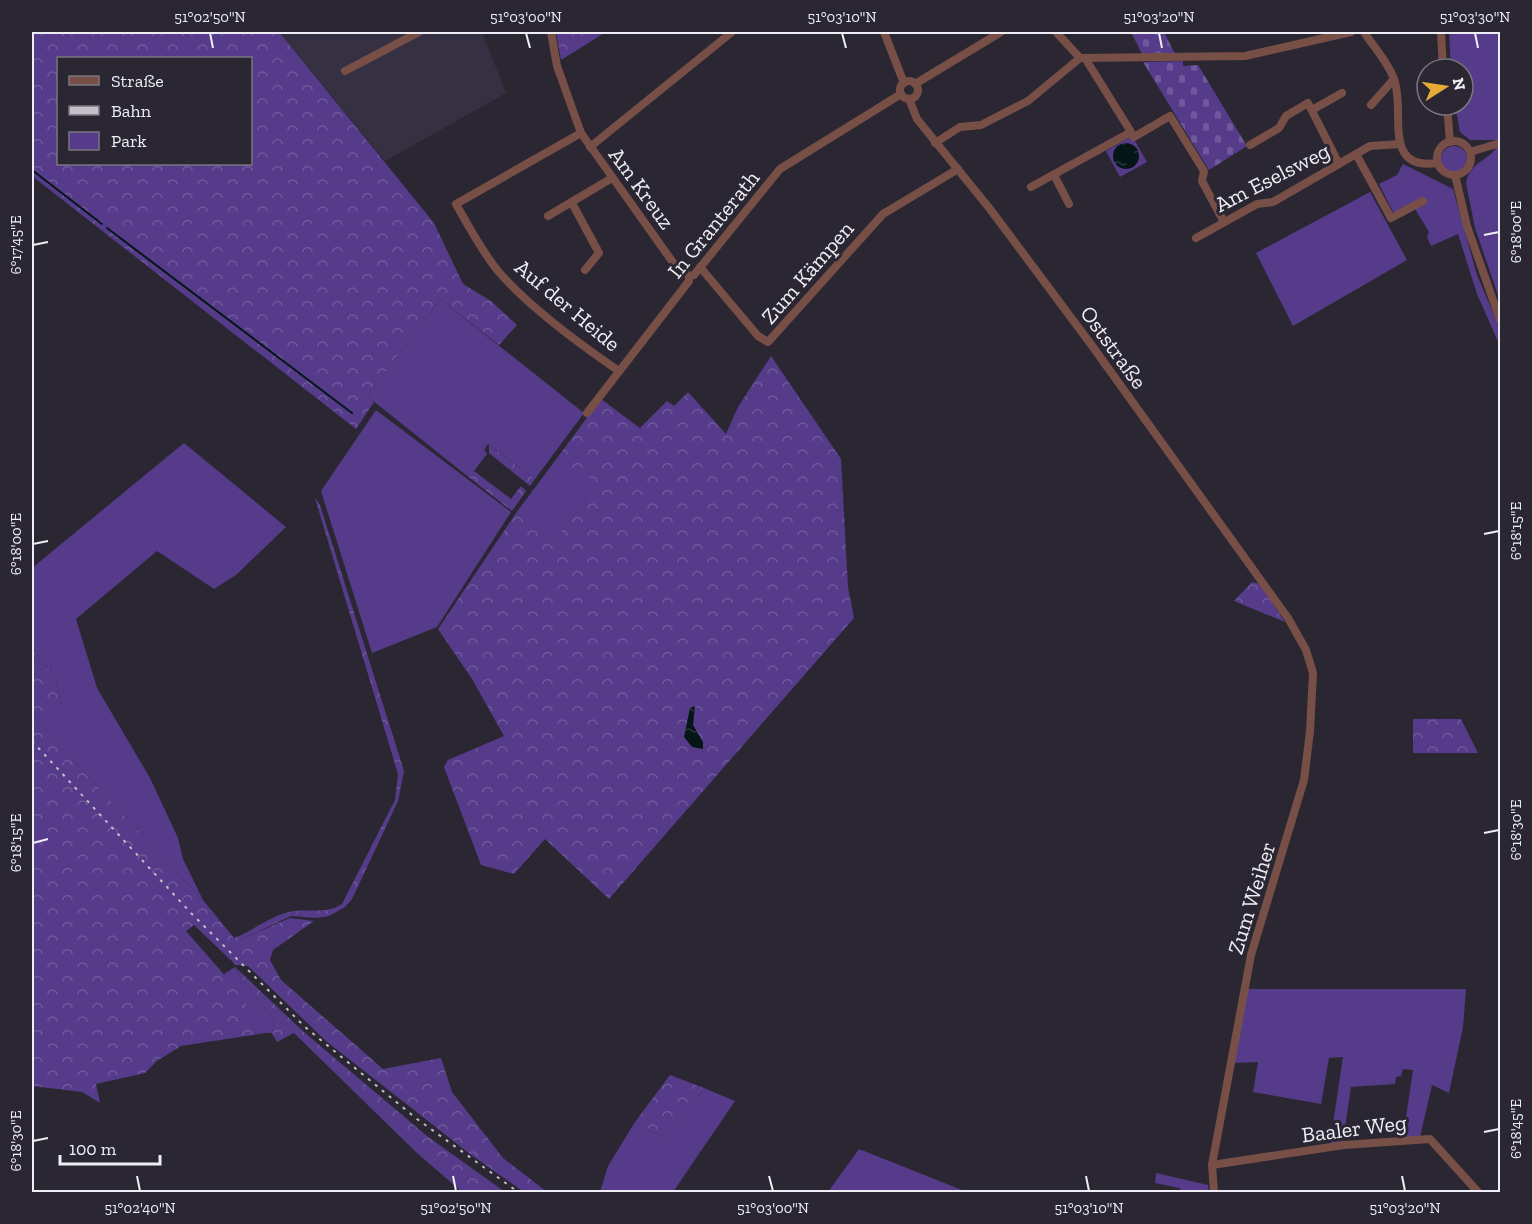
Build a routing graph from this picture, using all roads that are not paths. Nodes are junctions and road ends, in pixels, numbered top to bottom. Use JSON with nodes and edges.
{"nodes":[{"id":1,"x":419,"y":32,"type":"edge"},
{"id":2,"x":551,"y":32,"type":"edge"},
{"id":3,"x":732,"y":32,"type":"edge"},
{"id":4,"x":884,"y":32,"type":"edge"},
{"id":5,"x":1000,"y":32,"type":"edge"},
{"id":6,"x":1056,"y":32,"type":"edge"},
{"id":7,"x":1351,"y":32,"type":"edge"},
{"id":8,"x":1364,"y":32,"type":"edge"},
{"id":9,"x":1441,"y":32,"type":"edge"},
{"id":10,"x":1442,"y":57,"type":"edge"},
{"id":11,"x":1082,"y":58,"type":"junction"},
{"id":12,"x":345,"y":71,"type":"dead end"},
{"id":13,"x":1394,"y":79,"type":"junction"},
{"id":14,"x":904,"y":83,"type":"junction"},
{"id":15,"x":915,"y":84,"type":"junction"},
{"id":16,"x":1342,"y":93,"type":"dead end"},
{"id":17,"x":901,"y":94,"type":"junction"},
{"id":18,"x":909,"y":99,"type":"junction"},
{"id":19,"x":1371,"y":105,"type":"dead end"},
{"id":20,"x":1312,"y":110,"type":"junction"},
{"id":21,"x":1448,"y":117,"type":"edge"},
{"id":22,"x":581,"y":134,"type":"junction"},
{"id":23,"x":1134,"y":137,"type":"dead end"},
{"id":24,"x":1450,"y":142,"type":"junction"},
{"id":25,"x":935,"y":143,"type":"junction"},
{"id":26,"x":1500,"y":143,"type":"edge"},
{"id":27,"x":1400,"y":144,"type":"junction"},
{"id":28,"x":1250,"y":145,"type":"dead end"},
{"id":29,"x":590,"y":147,"type":"junction"},
{"id":30,"x":1470,"y":152,"type":"junction"},
{"id":31,"x":1356,"y":154,"type":"junction"},
{"id":32,"x":1437,"y":163,"type":"junction"},
{"id":33,"x":1339,"y":164,"type":"junction"},
{"id":34,"x":958,"y":169,"type":"junction"},
{"id":35,"x":1054,"y":175,"type":"junction"},
{"id":36,"x":1455,"y":175,"type":"junction"},
{"id":37,"x":612,"y":178,"type":"junction"},
{"id":38,"x":1030,"y":186,"type":"dead end"},
{"id":39,"x":1423,"y":201,"type":"dead end"},
{"id":40,"x":572,"y":203,"type":"junction"},
{"id":41,"x":1069,"y":204,"type":"dead end"},
{"id":42,"x":548,"y":216,"type":"dead end"},
{"id":43,"x":1224,"y":222,"type":"junction"},
{"id":44,"x":1196,"y":238,"type":"dead end"},
{"id":45,"x":700,"y":267,"type":"junction"},
{"id":46,"x":585,"y":270,"type":"dead end"},
{"id":47,"x":689,"y":276,"type":"junction"},
{"id":48,"x":1500,"y":320,"type":"edge"},
{"id":49,"x":619,"y":371,"type":"junction"},
{"id":50,"x":587,"y":413,"type":"dead end"},
{"id":51,"x":1288,"y":618,"type":"joint"},
{"id":52,"x":1212,"y":1165,"type":"junction"},
{"id":53,"x":1214,"y":1192,"type":"edge"},
{"id":54,"x":1478,"y":1192,"type":"edge"}],
"edges":[{"from":1,"to":12,"type":"street"},
{"from":2,"to":22,"type":"street","name":"Am Kreuz"},
{"from":3,"to":29,"type":"street"},
{"from":4,"to":14,"type":"street"},
{"from":5,"to":15,"type":"street"},
{"from":6,"to":11,"type":"street"},
{"from":7,"to":11,"type":"street"},
{"from":8,"to":13,"type":"street"},
{"from":9,"to":10,"type":"street"},
{"from":11,"to":25,"type":"street"},
{"from":11,"to":35,"type":"street"},
{"from":13,"to":19,"type":"street"},
{"from":13,"to":27,"type":"street"},
{"from":14,"to":15,"type":"street"},
{"from":14,"to":17,"type":"street"},
{"from":15,"to":18,"type":"street"},
{"from":16,"to":20,"type":"street"},
{"from":17,"to":18,"type":"street"},
{"from":17,"to":45,"type":"street","name":"In Granterath"},
{"from":18,"to":25,"type":"street","name":"Oststraße"},
{"from":20,"to":28,"type":"street"},
{"from":20,"to":33,"type":"street"},
{"from":21,"to":24,"type":"street"},
{"from":22,"to":29,"type":"street","name":"Am Kreuz"},
{"from":22,"to":49,"type":"street","name":"Auf der Heide"},
{"from":23,"to":43,"type":"street"},
{"from":24,"to":30,"type":"street"},
{"from":24,"to":32,"type":"street"},
{"from":25,"to":34,"type":"street","name":"Oststraße"},
{"from":26,"to":30,"type":"street"},
{"from":27,"to":31,"type":"street","name":"Am Eselsweg"},
{"from":27,"to":32,"type":"street"},
{"from":29,"to":37,"type":"street","name":"Am Kreuz"},
{"from":30,"to":36,"type":"street"},
{"from":31,"to":33,"type":"street","name":"Am Eselsweg"},
{"from":31,"to":39,"type":"street"},
{"from":32,"to":36,"type":"street"},
{"from":33,"to":43,"type":"street","name":"Am Eselsweg"},
{"from":34,"to":45,"type":"street","name":"Zum Kämpen"},
{"from":34,"to":51,"type":"street","name":"Oststraße"},
{"from":35,"to":38,"type":"street"},
{"from":35,"to":41,"type":"street"},
{"from":36,"to":48,"type":"street"},
{"from":37,"to":40,"type":"street"},
{"from":37,"to":47,"type":"street","name":"Am Kreuz"},
{"from":40,"to":42,"type":"street"},
{"from":40,"to":46,"type":"street"},
{"from":43,"to":44,"type":"street","name":"Am Eselsweg"},
{"from":45,"to":47,"type":"street","name":"In Granterath"},
{"from":47,"to":49,"type":"street","name":"In Granterath"},
{"from":49,"to":50,"type":"street","name":"In Granterath"},
{"from":51,"to":52,"type":"street","name":"Zum Weiher"},
{"from":52,"to":53,"type":"street","name":"Zum Weiher"},
{"from":52,"to":54,"type":"street","name":"Baaler Weg"}]}
